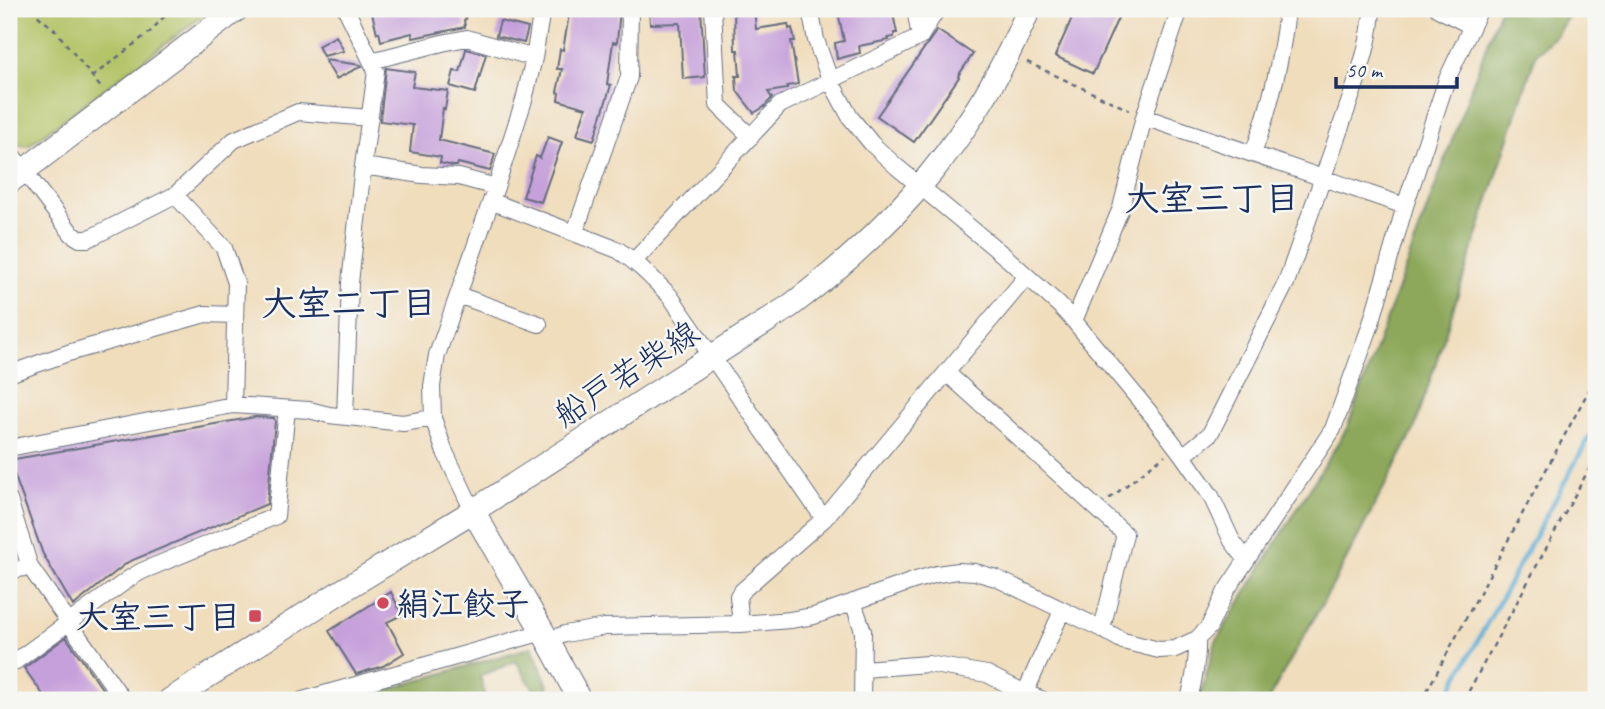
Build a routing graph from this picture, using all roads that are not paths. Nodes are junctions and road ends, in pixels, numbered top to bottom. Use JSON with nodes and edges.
{"nodes":[{"id":1,"x":237,"y":9,"type":"edge"},
{"id":2,"x":346,"y":9,"type":"edge"},
{"id":3,"x":542,"y":9,"type":"edge"},
{"id":4,"x":631,"y":9,"type":"edge"},
{"id":5,"x":712,"y":9,"type":"edge"},
{"id":6,"x":810,"y":9,"type":"edge"},
{"id":7,"x":915,"y":9,"type":"edge"},
{"id":8,"x":937,"y":9,"type":"edge"},
{"id":9,"x":1029,"y":9,"type":"edge"},
{"id":10,"x":1180,"y":9,"type":"edge"},
{"id":11,"x":1287,"y":9,"type":"edge"},
{"id":12,"x":1372,"y":9,"type":"edge"},
{"id":13,"x":1438,"y":9,"type":"edge"},
{"id":14,"x":1480,"y":9,"type":"edge"},
{"id":15,"x":1471,"y":26,"type":"junction"},
{"id":16,"x":919,"y":37,"type":"junction"},
{"id":17,"x":534,"y":58,"type":"junction"},
{"id":18,"x":371,"y":61,"type":"junction"},
{"id":19,"x":830,"y":80,"type":"junction"},
{"id":20,"x":1144,"y":117,"type":"junction"},
{"id":21,"x":370,"y":118,"type":"junction"},
{"id":22,"x":751,"y":137,"type":"junction"},
{"id":23,"x":9,"y":151,"type":"edge"},
{"id":24,"x":1253,"y":154,"type":"junction"},
{"id":25,"x":363,"y":166,"type":"junction"},
{"id":26,"x":16,"y":176,"type":"edge"},
{"id":27,"x":1324,"y":178,"type":"junction"},
{"id":28,"x":920,"y":186,"type":"junction"},
{"id":29,"x":494,"y":194,"type":"junction"},
{"id":30,"x":175,"y":195,"type":"junction"},
{"id":31,"x":1405,"y":206,"type":"junction"},
{"id":32,"x":575,"y":232,"type":"junction"},
{"id":33,"x":634,"y":261,"type":"junction"},
{"id":34,"x":1027,"y":276,"type":"junction"},
{"id":35,"x":458,"y":295,"type":"junction"},
{"id":36,"x":235,"y":315,"type":"junction"},
{"id":37,"x":1074,"y":321,"type":"junction"},
{"id":38,"x":539,"y":324,"type":"dead end"},
{"id":39,"x":711,"y":357,"type":"junction"},
{"id":40,"x":10,"y":371,"type":"edge"},
{"id":41,"x":947,"y":373,"type":"junction"},
{"id":42,"x":233,"y":405,"type":"junction"},
{"id":43,"x":287,"y":409,"type":"junction"},
{"id":44,"x":345,"y":417,"type":"junction"},
{"id":45,"x":433,"y":418,"type":"junction"},
{"id":46,"x":9,"y":448,"type":"edge"},
{"id":47,"x":1179,"y":451,"type":"junction"},
{"id":48,"x":9,"y":500,"type":"edge"},
{"id":49,"x":473,"y":511,"type":"junction"},
{"id":50,"x":824,"y":519,"type":"junction"},
{"id":51,"x":1246,"y":559,"type":"junction"},
{"id":52,"x":30,"y":567,"type":"junction"},
{"id":53,"x":9,"y":571,"type":"edge"},
{"id":54,"x":853,"y":602,"type":"junction"},
{"id":55,"x":1062,"y":611,"type":"junction"},
{"id":56,"x":69,"y":623,"type":"junction"},
{"id":57,"x":741,"y":624,"type":"junction"},
{"id":58,"x":1102,"y":629,"type":"junction"},
{"id":59,"x":546,"y":636,"type":"junction"},
{"id":60,"x":1197,"y":639,"type":"junction"},
{"id":61,"x":9,"y":666,"type":"edge"},
{"id":62,"x":863,"y":669,"type":"junction"},
{"id":63,"x":1025,"y":693,"type":"junction"},
{"id":64,"x":123,"y":700,"type":"edge"},
{"id":65,"x":170,"y":700,"type":"edge"},
{"id":66,"x":303,"y":700,"type":"edge"},
{"id":67,"x":579,"y":700,"type":"edge"},
{"id":68,"x":862,"y":700,"type":"edge"},
{"id":69,"x":1043,"y":700,"type":"edge"},
{"id":70,"x":1189,"y":700,"type":"edge"}],
"edges":[{"from":1,"to":26,"type":"street"},
{"from":2,"to":18,"type":"street"},
{"from":3,"to":17,"type":"street"},
{"from":4,"to":32,"type":"street"},
{"from":5,"to":22,"type":"street"},
{"from":6,"to":19,"type":"street"},
{"from":7,"to":16,"type":"street"},
{"from":8,"to":16,"type":"street"},
{"from":9,"to":28,"type":"street","name":"船戸若柴線"},
{"from":10,"to":20,"type":"street"},
{"from":11,"to":24,"type":"street"},
{"from":12,"to":27,"type":"street"},
{"from":13,"to":15,"type":"street"},
{"from":14,"to":15,"type":"street"},
{"from":15,"to":31,"type":"street"},
{"from":16,"to":19,"type":"street"},
{"from":17,"to":18,"type":"street"},
{"from":17,"to":29,"type":"street"},
{"from":18,"to":21,"type":"street"},
{"from":19,"to":22,"type":"street"},
{"from":19,"to":28,"type":"street"},
{"from":20,"to":24,"type":"street"},
{"from":20,"to":37,"type":"street"},
{"from":21,"to":25,"type":"street"},
{"from":21,"to":30,"type":"street"},
{"from":22,"to":33,"type":"street"},
{"from":23,"to":26,"type":"street"},
{"from":24,"to":27,"type":"street"},
{"from":25,"to":29,"type":"street"},
{"from":25,"to":44,"type":"street"},
{"from":26,"to":30,"type":"street"},
{"from":27,"to":31,"type":"street"},
{"from":27,"to":47,"type":"street"},
{"from":28,"to":34,"type":"street"},
{"from":28,"to":39,"type":"street","name":"船戸若柴線"},
{"from":29,"to":32,"type":"street"},
{"from":29,"to":35,"type":"street"},
{"from":30,"to":36,"type":"street"},
{"from":31,"to":51,"type":"street"},
{"from":32,"to":33,"type":"street"},
{"from":33,"to":39,"type":"street"},
{"from":34,"to":37,"type":"street"},
{"from":34,"to":41,"type":"street"},
{"from":35,"to":38,"type":"street"},
{"from":35,"to":45,"type":"street"},
{"from":36,"to":40,"type":"street"},
{"from":36,"to":42,"type":"street"},
{"from":37,"to":47,"type":"street"},
{"from":39,"to":49,"type":"street","name":"船戸若柴線"},
{"from":39,"to":50,"type":"street"},
{"from":41,"to":50,"type":"street"},
{"from":41,"to":58,"type":"street"},
{"from":42,"to":43,"type":"street"},
{"from":42,"to":46,"type":"street"},
{"from":43,"to":44,"type":"street"},
{"from":43,"to":56,"type":"street"},
{"from":44,"to":45,"type":"street"},
{"from":45,"to":49,"type":"street"},
{"from":47,"to":51,"type":"street"},
{"from":48,"to":52,"type":"street"},
{"from":49,"to":59,"type":"street"},
{"from":49,"to":65,"type":"street","name":"船戸若柴線"},
{"from":50,"to":57,"type":"street"},
{"from":51,"to":60,"type":"street"},
{"from":52,"to":53,"type":"street"},
{"from":52,"to":56,"type":"street"},
{"from":54,"to":55,"type":"street"},
{"from":54,"to":57,"type":"street"},
{"from":54,"to":62,"type":"street"},
{"from":55,"to":58,"type":"street"},
{"from":55,"to":63,"type":"street"},
{"from":56,"to":61,"type":"street"},
{"from":56,"to":64,"type":"street"},
{"from":57,"to":59,"type":"street"},
{"from":58,"to":60,"type":"street"},
{"from":59,"to":66,"type":"street"},
{"from":59,"to":67,"type":"street"},
{"from":60,"to":70,"type":"street"},
{"from":62,"to":63,"type":"street"},
{"from":62,"to":68,"type":"street"},
{"from":63,"to":69,"type":"street"}]}
